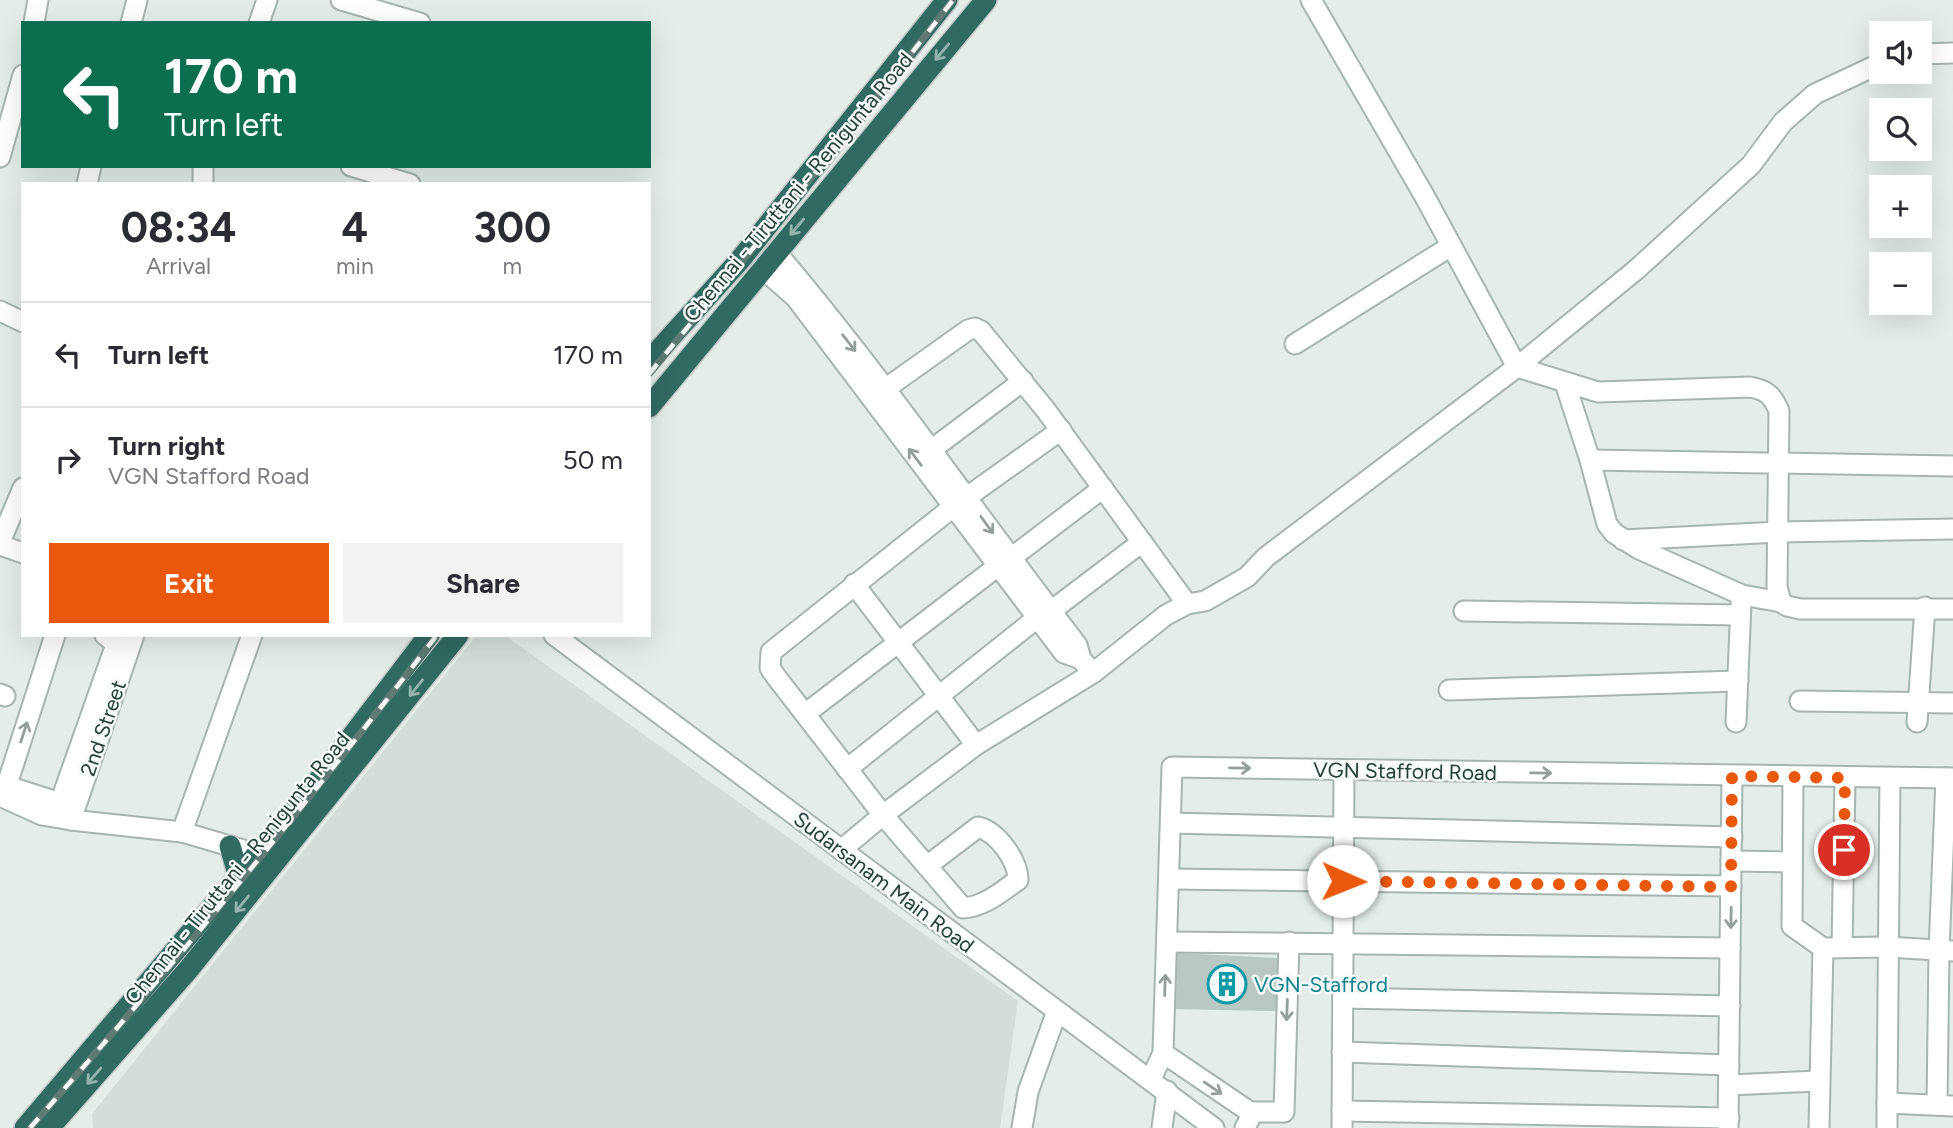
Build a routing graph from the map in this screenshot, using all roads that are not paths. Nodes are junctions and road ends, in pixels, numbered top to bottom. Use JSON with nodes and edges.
{"nodes":[{"id":1,"x":38,"y":0,"type":"edge"},
{"id":2,"x":137,"y":0,"type":"edge"},
{"id":3,"x":267,"y":0,"type":"edge"},
{"id":4,"x":341,"y":0,"type":"edge"},
{"id":5,"x":947,"y":0,"type":"edge"},
{"id":6,"x":986,"y":0,"type":"edge"},
{"id":7,"x":1311,"y":0,"type":"edge"},
{"id":8,"x":34,"y":21,"type":"edge"},
{"id":9,"x":132,"y":21,"type":"edge"},
{"id":10,"x":260,"y":21,"type":"edge"},
{"id":11,"x":413,"y":21,"type":"edge"},
{"id":12,"x":1953,"y":53,"type":"edge"},
{"id":13,"x":1932,"y":54,"type":"edge"},
{"id":14,"x":1869,"y":69,"type":"edge"},
{"id":15,"x":21,"y":82,"type":"edge"},
{"id":16,"x":0,"y":156,"type":"edge"},
{"id":17,"x":358,"y":168,"type":"edge"},
{"id":18,"x":403,"y":182,"type":"edge"},
{"id":19,"x":1451,"y":246,"type":"junction"},
{"id":20,"x":776,"y":252,"type":"junction"},
{"id":21,"x":762,"y":268,"type":"junction"},
{"id":22,"x":0,"y":311,"type":"edge"},
{"id":23,"x":21,"y":321,"type":"edge"},
{"id":24,"x":1295,"y":344,"type":"dead end"},
{"id":25,"x":651,"y":360,"type":"edge"},
{"id":26,"x":1517,"y":367,"type":"junction"},
{"id":27,"x":862,"y":373,"type":"junction"},
{"id":28,"x":1023,"y":381,"type":"junction"},
{"id":29,"x":1565,"y":383,"type":"junction"},
{"id":30,"x":885,"y":389,"type":"junction"},
{"id":31,"x":651,"y":405,"type":"edge"},
{"id":32,"x":1061,"y":430,"type":"junction"},
{"id":33,"x":931,"y":450,"type":"junction"},
{"id":34,"x":1590,"y":460,"type":"junction"},
{"id":35,"x":1779,"y":463,"type":"junction"},
{"id":36,"x":1953,"y":466,"type":"edge"},
{"id":37,"x":1103,"y":488,"type":"junction"},
{"id":38,"x":21,"y":493,"type":"edge"},
{"id":39,"x":960,"y":502,"type":"junction"},
{"id":40,"x":1953,"y":529,"type":"edge"},
{"id":41,"x":1779,"y":532,"type":"junction"},
{"id":42,"x":1622,"y":540,"type":"junction"},
{"id":43,"x":1142,"y":542,"type":"junction"},
{"id":44,"x":0,"y":543,"type":"edge"},
{"id":45,"x":21,"y":552,"type":"edge"},
{"id":46,"x":1004,"y":562,"type":"junction"},
{"id":47,"x":854,"y":584,"type":"junction"},
{"id":48,"x":1742,"y":595,"type":"junction"},
{"id":49,"x":1781,"y":601,"type":"junction"},
{"id":50,"x":1187,"y":604,"type":"junction"},
{"id":51,"x":1924,"y":607,"type":"junction"},
{"id":52,"x":1953,"y":608,"type":"edge"},
{"id":53,"x":1464,"y":611,"type":"dead end"},
{"id":54,"x":1044,"y":615,"type":"junction"},
{"id":55,"x":1740,"y":615,"type":"junction"},
{"id":56,"x":54,"y":637,"type":"edge"},
{"id":57,"x":108,"y":637,"type":"edge"},
{"id":58,"x":133,"y":637,"type":"edge"},
{"id":59,"x":252,"y":637,"type":"edge"},
{"id":60,"x":427,"y":637,"type":"edge"},
{"id":61,"x":456,"y":637,"type":"edge"},
{"id":62,"x":557,"y":637,"type":"edge"},
{"id":63,"x":897,"y":642,"type":"junction"},
{"id":64,"x":1087,"y":666,"type":"junction"},
{"id":65,"x":1738,"y":681,"type":"junction"},
{"id":66,"x":1449,"y":690,"type":"dead end"},
{"id":67,"x":938,"y":695,"type":"junction"},
{"id":68,"x":1800,"y":701,"type":"dead end"},
{"id":69,"x":1920,"y":702,"type":"junction"},
{"id":70,"x":1953,"y":703,"type":"edge"},
{"id":71,"x":805,"y":714,"type":"junction"},
{"id":72,"x":1736,"y":722,"type":"dead end"},
{"id":73,"x":1917,"y":722,"type":"dead end"},
{"id":74,"x":976,"y":746,"type":"junction"},
{"id":75,"x":848,"y":769,"type":"junction"},
{"id":76,"x":1343,"y":770,"type":"junction"},
{"id":77,"x":1732,"y":776,"type":"junction"},
{"id":78,"x":1793,"y":777,"type":"junction"},
{"id":79,"x":1845,"y":778,"type":"junction"},
{"id":80,"x":1891,"y":778,"type":"junction"},
{"id":81,"x":1950,"y":778,"type":"edge"},
{"id":82,"x":3,"y":793,"type":"edge"},
{"id":83,"x":69,"y":810,"type":"junction"},
{"id":84,"x":883,"y":815,"type":"junction"},
{"id":85,"x":1171,"y":823,"type":"junction"},
{"id":86,"x":1343,"y":828,"type":"junction"},
{"id":87,"x":182,"y":832,"type":"junction"},
{"id":88,"x":1732,"y":837,"type":"junction"},
{"id":89,"x":230,"y":846,"type":"junction"},
{"id":90,"x":841,"y":850,"type":"junction"},
{"id":91,"x":265,"y":860,"type":"junction"},
{"id":92,"x":1731,"y":860,"type":"junction"},
{"id":93,"x":1791,"y":862,"type":"junction"},
{"id":94,"x":927,"y":866,"type":"junction"},
{"id":95,"x":239,"y":877,"type":"junction"},
{"id":96,"x":1169,"y":879,"type":"junction"},
{"id":97,"x":1343,"y":881,"type":"junction"},
{"id":98,"x":1731,"y":887,"type":"junction"},
{"id":99,"x":1167,"y":942,"type":"junction"},
{"id":100,"x":1289,"y":942,"type":"junction"},
{"id":101,"x":1343,"y":942,"type":"junction"},
{"id":102,"x":1888,"y":947,"type":"junction"},
{"id":103,"x":1730,"y":948,"type":"junction"},
{"id":104,"x":1833,"y":948,"type":"junction"},
{"id":105,"x":1946,"y":951,"type":"edge"},
{"id":106,"x":1343,"y":998,"type":"junction"},
{"id":107,"x":1730,"y":1006,"type":"junction"},
{"id":108,"x":1057,"y":1011,"type":"junction"},
{"id":109,"x":1342,"y":1052,"type":"junction"},
{"id":110,"x":1163,"y":1053,"type":"junction"},
{"id":111,"x":1729,"y":1075,"type":"junction"},
{"id":112,"x":1819,"y":1081,"type":"junction"},
{"id":113,"x":1159,"y":1085,"type":"junction"},
{"id":114,"x":1887,"y":1102,"type":"junction"},
{"id":115,"x":1945,"y":1106,"type":"edge"},
{"id":116,"x":1247,"y":1120,"type":"edge"},
{"id":117,"x":1342,"y":1120,"type":"edge"},
{"id":118,"x":1729,"y":1123,"type":"edge"},
{"id":119,"x":25,"y":1128,"type":"edge"},
{"id":120,"x":49,"y":1128,"type":"edge"},
{"id":121,"x":1022,"y":1128,"type":"edge"},
{"id":122,"x":1161,"y":1128,"type":"edge"},
{"id":123,"x":1214,"y":1128,"type":"edge"},
{"id":124,"x":1819,"y":1128,"type":"edge"},
{"id":125,"x":1886,"y":1128,"type":"edge"}],
"edges":[{"from":1,"to":8,"type":"street"},
{"from":2,"to":9,"type":"street"},
{"from":3,"to":10,"type":"street"},
{"from":4,"to":11,"type":"street"},
{"from":5,"to":25,"type":"highway","name":"Chennai - Tiruttani - Renigunta Road"},
{"from":6,"to":20,"type":"highway","name":"Chennai - Tiruttani - Renigunta Road","one_way":true},
{"from":7,"to":19,"type":"street"},
{"from":12,"to":13,"type":"street"},
{"from":14,"to":26,"type":"street"},
{"from":15,"to":16,"type":"street"},
{"from":17,"to":18,"type":"street"},
{"from":19,"to":24,"type":"street"},
{"from":19,"to":26,"type":"street"},
{"from":20,"to":21,"type":"highway","name":"Chennai - Tiruttani - Renigunta Road"},
{"from":20,"to":27,"type":"street","one_way":true},
{"from":21,"to":27,"type":"street"},
{"from":21,"to":31,"type":"highway","name":"Chennai - Tiruttani - Renigunta Road"},
{"from":22,"to":23,"type":"street"},
{"from":26,"to":29,"type":"street"},
{"from":26,"to":50,"type":"street"},
{"from":27,"to":30,"type":"street"},
{"from":39,"to":27,"type":"street","one_way":true},
{"from":28,"to":30,"type":"street"},
{"from":28,"to":32,"type":"street"},
{"from":28,"to":33,"type":"street"},
{"from":29,"to":34,"type":"street"},
{"from":29,"to":35,"type":"street"},
{"from":30,"to":33,"type":"street"},
{"from":32,"to":37,"type":"street"},
{"from":32,"to":39,"type":"street"},
{"from":33,"to":39,"type":"street"},
{"from":34,"to":35,"type":"street"},
{"from":34,"to":42,"type":"street"},
{"from":35,"to":36,"type":"street"},
{"from":35,"to":41,"type":"street"},
{"from":37,"to":43,"type":"street"},
{"from":37,"to":46,"type":"street"},
{"from":38,"to":44,"type":"street"},
{"from":39,"to":46,"type":"street"},
{"from":39,"to":47,"type":"street"},
{"from":40,"to":41,"type":"street"},
{"from":41,"to":42,"type":"street"},
{"from":41,"to":49,"type":"street"},
{"from":42,"to":48,"type":"street"},
{"from":43,"to":50,"type":"street"},
{"from":43,"to":54,"type":"street"},
{"from":44,"to":45,"type":"street"},
{"from":46,"to":54,"type":"street"},
{"from":46,"to":63,"type":"street"},
{"from":47,"to":63,"type":"street"},
{"from":47,"to":71,"type":"street"},
{"from":48,"to":49,"type":"street"},
{"from":48,"to":55,"type":"street"},
{"from":49,"to":51,"type":"street"},
{"from":50,"to":64,"type":"street"},
{"from":51,"to":52,"type":"street"},
{"from":51,"to":69,"type":"street"},
{"from":53,"to":55,"type":"street"},
{"from":54,"to":64,"type":"street"},
{"from":54,"to":67,"type":"street"},
{"from":55,"to":65,"type":"street"},
{"from":82,"to":56,"type":"street","one_way":true},
{"from":57,"to":83,"type":"street"},
{"from":58,"to":83,"type":"street","name":"2nd Street"},
{"from":59,"to":87,"type":"street"},
{"from":60,"to":91,"type":"highway","name":"Chennai - Tiruttani - Renigunta Road"},
{"from":61,"to":91,"type":"highway","name":"Chennai - Tiruttani - Renigunta Road","one_way":true},
{"from":62,"to":90,"type":"street","name":"Sudarsanam Main Road"},
{"from":63,"to":67,"type":"street"},
{"from":63,"to":71,"type":"street"},
{"from":64,"to":74,"type":"street"},
{"from":65,"to":66,"type":"street"},
{"from":65,"to":72,"type":"street"},
{"from":67,"to":74,"type":"street"},
{"from":67,"to":75,"type":"street"},
{"from":68,"to":69,"type":"street"},
{"from":69,"to":70,"type":"street"},
{"from":69,"to":73,"type":"street"},
{"from":71,"to":75,"type":"street"},
{"from":74,"to":84,"type":"street"},
{"from":75,"to":84,"type":"street"},
{"from":76,"to":77,"type":"street","name":"VGN Stafford Road","one_way":true},
{"from":85,"to":76,"type":"street","name":"VGN Stafford Road","one_way":true},
{"from":76,"to":86,"type":"street"},
{"from":77,"to":78,"type":"street","name":"VGN Stafford Road"},
{"from":77,"to":88,"type":"street"},
{"from":78,"to":79,"type":"street","name":"VGN Stafford Road"},
{"from":78,"to":93,"type":"street"},
{"from":79,"to":80,"type":"street","name":"VGN Stafford Road"},
{"from":79,"to":104,"type":"street"},
{"from":80,"to":81,"type":"street","name":"VGN Stafford Road"},
{"from":80,"to":102,"type":"street"},
{"from":81,"to":105,"type":"street"},
{"from":82,"to":83,"type":"street"},
{"from":83,"to":87,"type":"street"},
{"from":84,"to":90,"type":"street"},
{"from":84,"to":94,"type":"street"},
{"from":85,"to":86,"type":"street"},
{"from":85,"to":96,"type":"street","name":"VGN Stafford Road"},
{"from":86,"to":88,"type":"street"},
{"from":86,"to":97,"type":"street"},
{"from":87,"to":89,"type":"street"},
{"from":88,"to":92,"type":"street"},
{"from":89,"to":91,"type":"street"},
{"from":89,"to":95,"type":"highway"},
{"from":90,"to":108,"type":"street","name":"Sudarsanam Main Road"},
{"from":91,"to":95,"type":"highway","name":"Chennai - Tiruttani - Renigunta Road"},
{"from":91,"to":120,"type":"highway","name":"Chennai - Tiruttani - Renigunta Road","one_way":true},
{"from":92,"to":93,"type":"street"},
{"from":92,"to":98,"type":"street"},
{"from":93,"to":104,"type":"street"},
{"from":94,"to":94,"type":"street"},
{"from":95,"to":119,"type":"highway","name":"Chennai - Tiruttani - Renigunta Road"},
{"from":96,"to":97,"type":"street"},
{"from":96,"to":99,"type":"street","name":"VGN Stafford Road"},
{"from":97,"to":98,"type":"street"},
{"from":97,"to":101,"type":"street"},
{"from":98,"to":103,"type":"street","one_way":true},
{"from":99,"to":100,"type":"street"},
{"from":110,"to":99,"type":"street","name":"VGN Stafford Road","one_way":true},
{"from":100,"to":101,"type":"street"},
{"from":100,"to":116,"type":"street","one_way":true},
{"from":101,"to":103,"type":"street"},
{"from":101,"to":106,"type":"street"},
{"from":102,"to":104,"type":"street"},
{"from":102,"to":105,"type":"street"},
{"from":102,"to":114,"type":"street"},
{"from":103,"to":107,"type":"street"},
{"from":104,"to":112,"type":"street"},
{"from":105,"to":115,"type":"street"},
{"from":106,"to":107,"type":"street"},
{"from":106,"to":109,"type":"street"},
{"from":107,"to":111,"type":"street"},
{"from":108,"to":113,"type":"street","name":"Sudarsanam Main Road"},
{"from":108,"to":121,"type":"street"},
{"from":109,"to":111,"type":"street"},
{"from":109,"to":117,"type":"street"},
{"from":110,"to":113,"type":"street","name":"VGN Stafford Road"},
{"from":110,"to":116,"type":"street","one_way":true},
{"from":111,"to":112,"type":"street"},
{"from":111,"to":118,"type":"street"},
{"from":112,"to":124,"type":"street"},
{"from":113,"to":122,"type":"street","name":"VGN Stafford Road"},
{"from":113,"to":123,"type":"street","name":"Sudarsanam Main Road"},
{"from":114,"to":115,"type":"street"},
{"from":114,"to":125,"type":"street"},
{"from":117,"to":118,"type":"street"}]}
